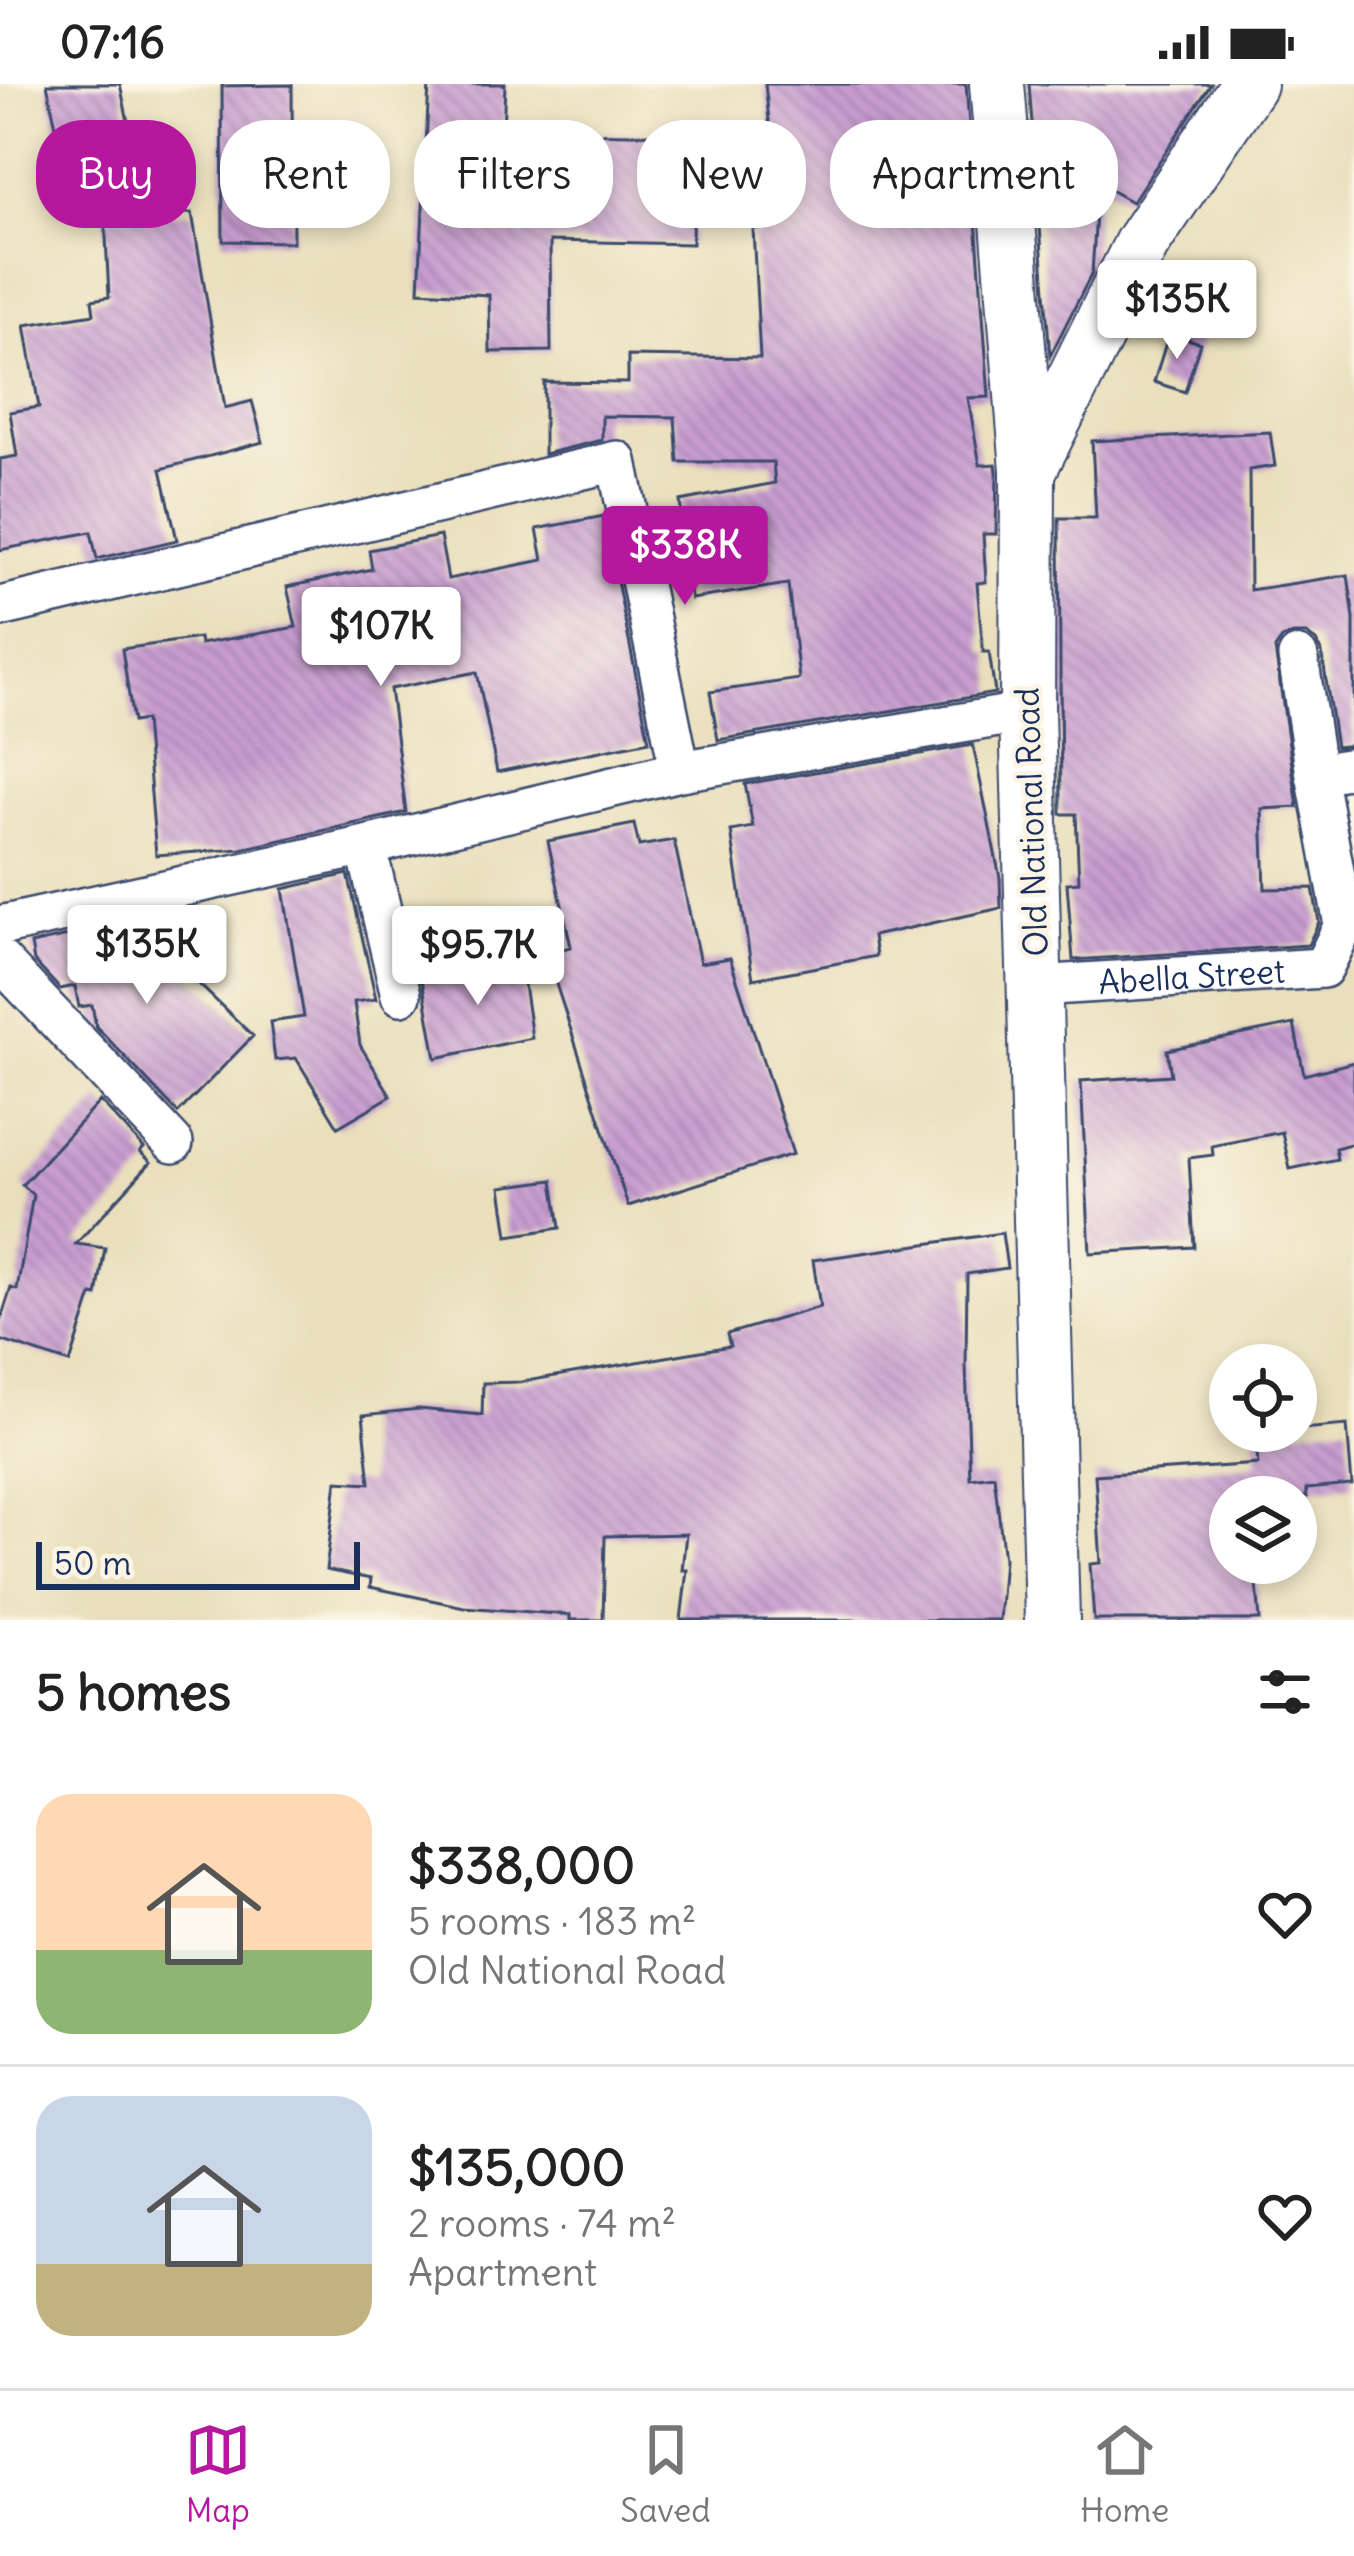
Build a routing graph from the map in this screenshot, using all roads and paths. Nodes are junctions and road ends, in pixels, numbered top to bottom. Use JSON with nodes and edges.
{"nodes":[{"id":1,"x":997,"y":84,"type":"edge"},
{"id":2,"x":1249,"y":84,"type":"edge"},
{"id":3,"x":1028,"y":472,"type":"junction"},
{"id":4,"x":0,"y":608,"type":"edge"},
{"id":5,"x":1298,"y":657,"type":"dead end"},
{"id":6,"x":1027,"y":712,"type":"junction"},
{"id":7,"x":680,"y":771,"type":"junction"},
{"id":8,"x":1335,"y":771,"type":"edge"},
{"id":9,"x":366,"y":847,"type":"junction"},
{"id":10,"x":0,"y":926,"type":"edge"},
{"id":11,"x":0,"y":960,"type":"edge"},
{"id":12,"x":1036,"y":986,"type":"junction"},
{"id":13,"x":401,"y":995,"type":"dead end"},
{"id":14,"x":173,"y":1143,"type":"dead end"},
{"id":15,"x":1052,"y":1620,"type":"edge"}],
"edges":[{"from":1,"to":3,"type":"main road"},
{"from":2,"to":3,"type":"main road","name":"Old National Road"},
{"from":3,"to":6,"type":"main road","name":"Old National Road"},
{"from":4,"to":7,"type":"street"},
{"from":5,"to":8,"type":"street"},
{"from":6,"to":7,"type":"street"},
{"from":6,"to":12,"type":"main road","name":"Old National Road"},
{"from":7,"to":9,"type":"street"},
{"from":8,"to":12,"type":"street","name":"Abella Street"},
{"from":9,"to":10,"type":"street"},
{"from":9,"to":13,"type":"street"},
{"from":11,"to":14,"type":"street"},
{"from":12,"to":15,"type":"main road","name":"Old National Road"}]}
